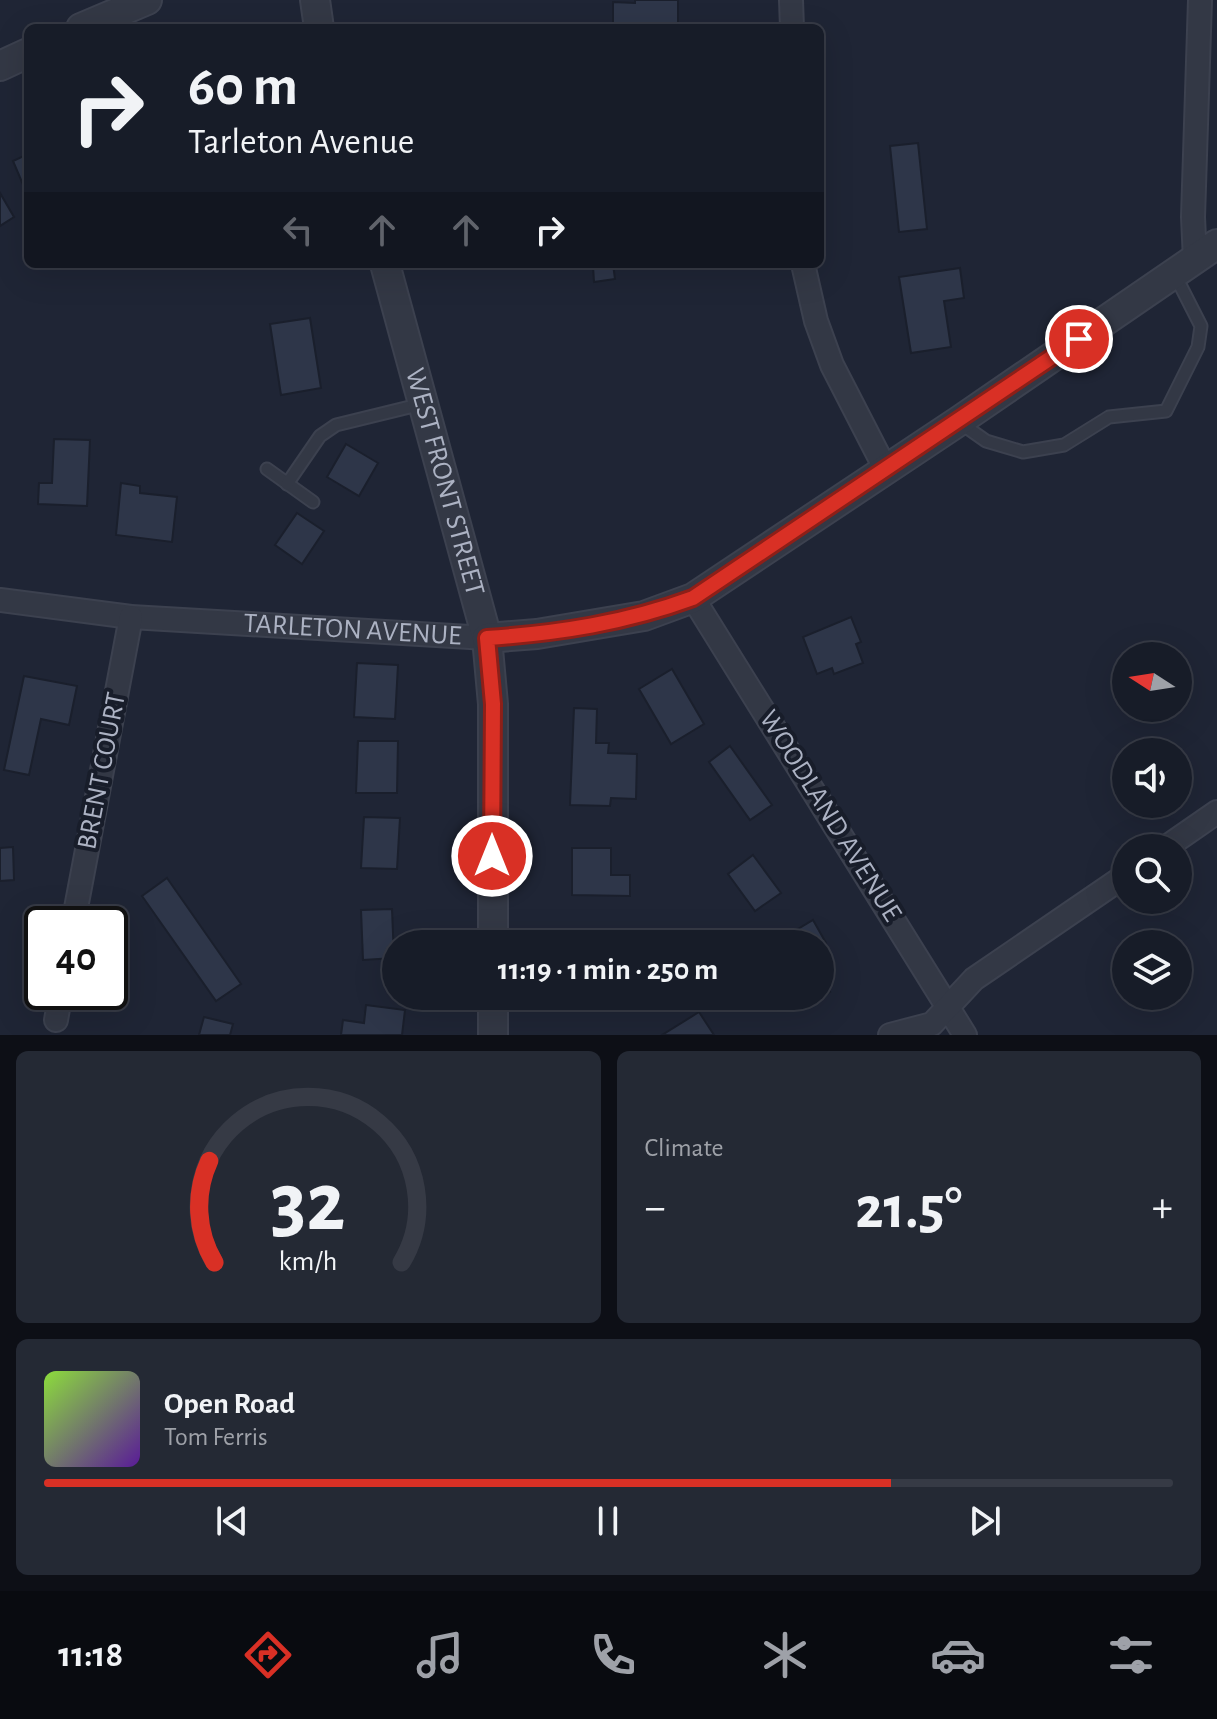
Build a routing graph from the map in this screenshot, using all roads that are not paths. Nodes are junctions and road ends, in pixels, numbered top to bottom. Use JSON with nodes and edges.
{"nodes":[{"id":1,"x":147,"y":0,"type":"edge"},
{"id":2,"x":315,"y":0,"type":"edge"},
{"id":3,"x":791,"y":0,"type":"edge"},
{"id":4,"x":1200,"y":0,"type":"edge"},
{"id":5,"x":90,"y":24,"type":"edge"},
{"id":6,"x":318,"y":24,"type":"edge"},
{"id":7,"x":792,"y":24,"type":"edge"},
{"id":8,"x":24,"y":55,"type":"edge"},
{"id":9,"x":0,"y":66,"type":"edge"},
{"id":10,"x":1196,"y":259,"type":"edge"},
{"id":11,"x":386,"y":268,"type":"edge"},
{"id":12,"x":804,"y":268,"type":"edge"},
{"id":13,"x":423,"y":404,"type":"junction"},
{"id":14,"x":959,"y":421,"type":"junction"},
{"id":15,"x":267,"y":469,"type":"dead end"},
{"id":16,"x":886,"y":470,"type":"junction"},
{"id":17,"x":287,"y":484,"type":"junction"},
{"id":18,"x":313,"y":502,"type":"dead end"},
{"id":19,"x":693,"y":598,"type":"junction"},
{"id":20,"x":0,"y":600,"type":"edge"},
{"id":21,"x":131,"y":617,"type":"junction"},
{"id":22,"x":487,"y":638,"type":"junction"},
{"id":23,"x":1217,"y":812,"type":"edge"},
{"id":24,"x":1185,"y":834,"type":"edge"},
{"id":25,"x":1112,"y":885,"type":"edge"},
{"id":26,"x":76,"y":906,"type":"edge"},
{"id":27,"x":493,"y":930,"type":"edge"},
{"id":28,"x":948,"y":1004,"type":"junction"},
{"id":29,"x":58,"y":1010,"type":"edge"},
{"id":30,"x":493,"y":1010,"type":"edge"},
{"id":31,"x":56,"y":1020,"type":"dead end"},
{"id":32,"x":493,"y":1035,"type":"edge"},
{"id":33,"x":890,"y":1035,"type":"edge"},
{"id":34,"x":965,"y":1035,"type":"edge"}],
"edges":[{"from":1,"to":5,"type":"street"},
{"from":2,"to":6,"type":"street"},
{"from":3,"to":7,"type":"street"},
{"from":4,"to":10,"type":"street"},
{"from":8,"to":9,"type":"street"},
{"from":10,"to":14,"type":"street","name":"TARLETON AVENUE"},
{"from":10,"to":14,"type":"lane"},
{"from":11,"to":13,"type":"street","name":"WEST FRONT STREET"},
{"from":12,"to":16,"type":"street"},
{"from":13,"to":17,"type":"lane"},
{"from":13,"to":22,"type":"street","name":"WEST FRONT STREET"},
{"from":14,"to":16,"type":"street","name":"TARLETON AVENUE"},
{"from":15,"to":17,"type":"lane"},
{"from":16,"to":19,"type":"street","name":"TARLETON AVENUE"},
{"from":17,"to":18,"type":"lane"},
{"from":19,"to":22,"type":"street","name":"TARLETON AVENUE"},
{"from":19,"to":28,"type":"street","name":"WOODLAND AVENUE"},
{"from":20,"to":21,"type":"street","name":"TARLETON AVENUE"},
{"from":21,"to":22,"type":"street","name":"TARLETON AVENUE"},
{"from":21,"to":26,"type":"street","name":"BRENT COURT"},
{"from":22,"to":27,"type":"street","name":"WEST FRONT STREET"},
{"from":23,"to":24,"type":"street"},
{"from":25,"to":28,"type":"street"},
{"from":28,"to":33,"type":"street"},
{"from":28,"to":34,"type":"street","name":"WOODLAND AVENUE"},
{"from":29,"to":31,"type":"street"},
{"from":30,"to":32,"type":"street"}]}
